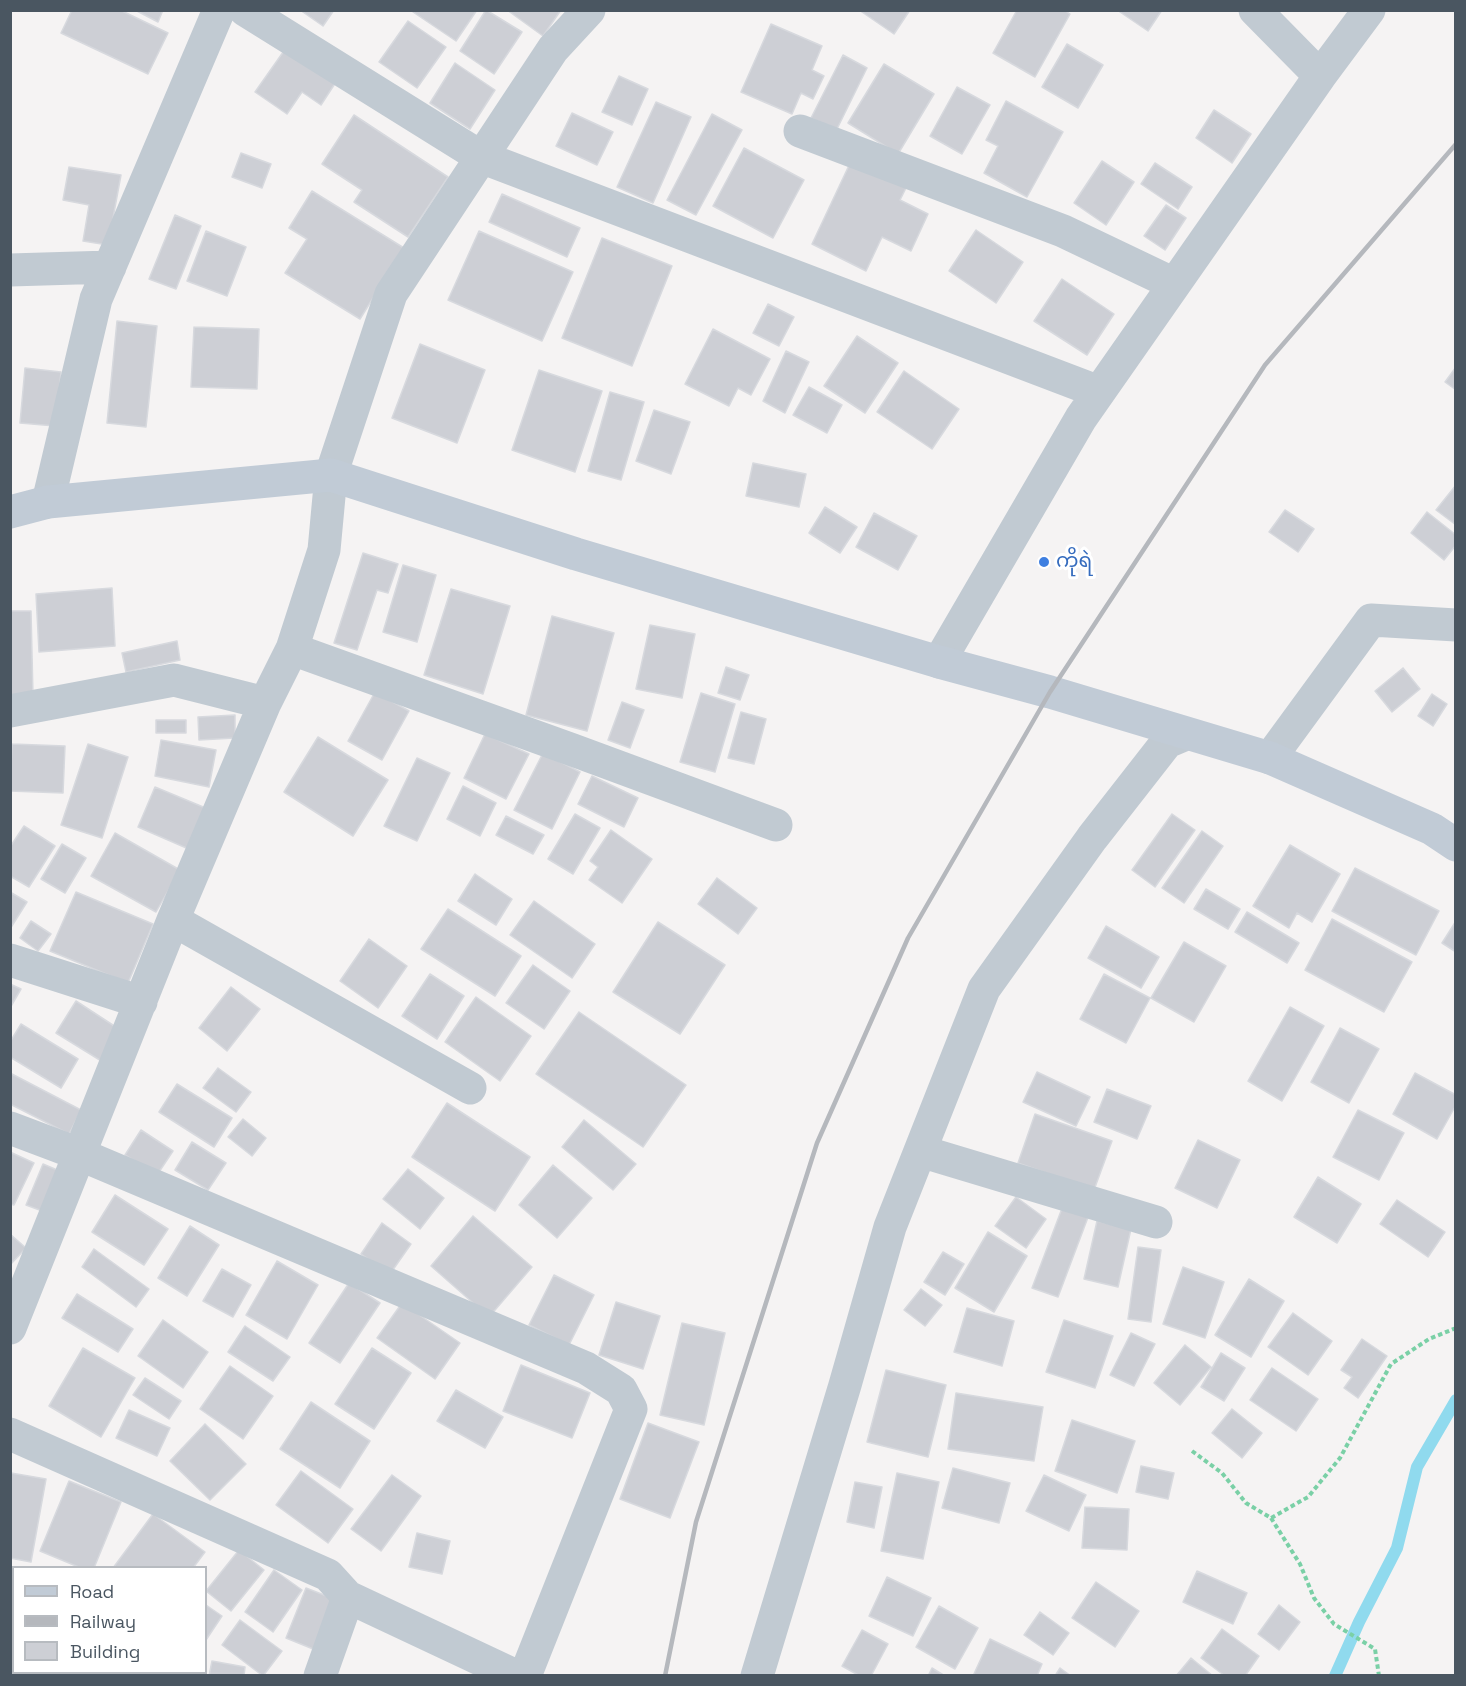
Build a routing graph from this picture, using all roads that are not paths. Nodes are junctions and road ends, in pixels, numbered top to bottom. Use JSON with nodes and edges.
{"nodes":[{"id":1,"x":219,"y":10,"type":"edge"},
{"id":2,"x":245,"y":10,"type":"edge"},
{"id":3,"x":589,"y":10,"type":"edge"},
{"id":4,"x":1255,"y":10,"type":"edge"},
{"id":5,"x":1369,"y":10,"type":"edge"},
{"id":6,"x":1320,"y":76,"type":"junction"},
{"id":7,"x":800,"y":131,"type":"dead end"},
{"id":8,"x":482,"y":157,"type":"junction"},
{"id":9,"x":110,"y":267,"type":"junction"},
{"id":10,"x":10,"y":270,"type":"edge"},
{"id":11,"x":1174,"y":284,"type":"junction"},
{"id":12,"x":1099,"y":392,"type":"junction"},
{"id":13,"x":331,"y":475,"type":"junction"},
{"id":14,"x":48,"y":502,"type":"junction"},
{"id":15,"x":10,"y":512,"type":"edge"},
{"id":16,"x":1455,"y":625,"type":"edge"},
{"id":17,"x":292,"y":649,"type":"junction"},
{"id":18,"x":939,"y":662,"type":"junction"},
{"id":19,"x":265,"y":703,"type":"junction"},
{"id":20,"x":10,"y":711,"type":"edge"},
{"id":21,"x":1186,"y":734,"type":"junction"},
{"id":22,"x":1270,"y":758,"type":"junction"},
{"id":23,"x":776,"y":825,"type":"dead end"},
{"id":24,"x":1455,"y":845,"type":"edge"},
{"id":25,"x":173,"y":920,"type":"junction"},
{"id":26,"x":10,"y":960,"type":"edge"},
{"id":27,"x":141,"y":1002,"type":"junction"},
{"id":28,"x":470,"y":1088,"type":"dead end"},
{"id":29,"x":10,"y":1128,"type":"edge"},
{"id":30,"x":920,"y":1151,"type":"junction"},
{"id":31,"x":79,"y":1154,"type":"junction"},
{"id":32,"x":1156,"y":1222,"type":"dead end"},
{"id":33,"x":10,"y":1328,"type":"edge"},
{"id":34,"x":10,"y":1434,"type":"edge"},
{"id":35,"x":348,"y":1597,"type":"junction"},
{"id":36,"x":320,"y":1676,"type":"edge"},
{"id":37,"x":516,"y":1676,"type":"edge"},
{"id":38,"x":525,"y":1676,"type":"edge"},
{"id":39,"x":757,"y":1676,"type":"edge"}],
"edges":[{"from":1,"to":9,"type":"street"},
{"from":2,"to":8,"type":"street"},
{"from":3,"to":8,"type":"street"},
{"from":4,"to":6,"type":"street"},
{"from":5,"to":6,"type":"street"},
{"from":6,"to":11,"type":"street"},
{"from":7,"to":11,"type":"street"},
{"from":8,"to":12,"type":"street"},
{"from":8,"to":13,"type":"street"},
{"from":9,"to":10,"type":"street"},
{"from":9,"to":14,"type":"street"},
{"from":11,"to":12,"type":"street"},
{"from":12,"to":18,"type":"street"},
{"from":13,"to":14,"type":"street"},
{"from":13,"to":17,"type":"street"},
{"from":13,"to":18,"type":"street"},
{"from":14,"to":15,"type":"street"},
{"from":16,"to":22,"type":"street"},
{"from":17,"to":19,"type":"street"},
{"from":17,"to":23,"type":"street"},
{"from":18,"to":21,"type":"street"},
{"from":19,"to":20,"type":"street"},
{"from":19,"to":25,"type":"street"},
{"from":21,"to":22,"type":"street"},
{"from":21,"to":30,"type":"street"},
{"from":22,"to":24,"type":"street"},
{"from":25,"to":27,"type":"street"},
{"from":25,"to":28,"type":"street"},
{"from":26,"to":27,"type":"street"},
{"from":27,"to":31,"type":"street"},
{"from":29,"to":31,"type":"street"},
{"from":30,"to":32,"type":"street"},
{"from":30,"to":39,"type":"street"},
{"from":31,"to":33,"type":"street"},
{"from":31,"to":38,"type":"street"},
{"from":34,"to":35,"type":"street"},
{"from":35,"to":36,"type":"street"},
{"from":35,"to":37,"type":"street"}]}
